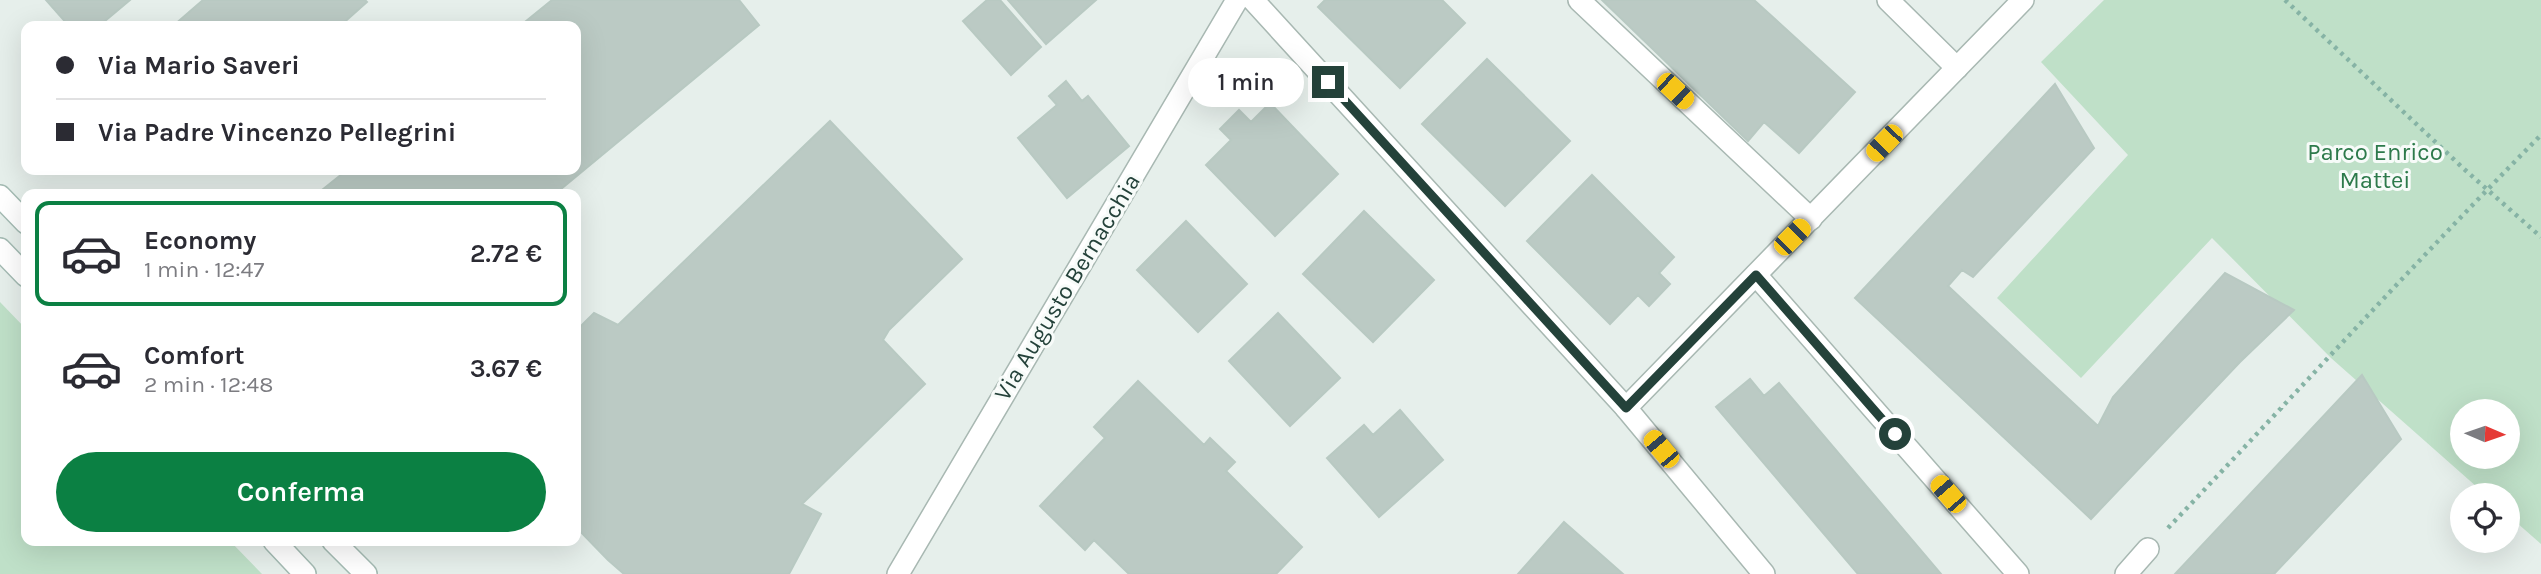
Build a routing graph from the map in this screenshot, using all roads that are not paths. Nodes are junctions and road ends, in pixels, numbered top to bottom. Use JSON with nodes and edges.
{"nodes":[{"id":1,"x":1237,"y":0,"type":"edge"},
{"id":2,"x":1253,"y":0,"type":"edge"},
{"id":3,"x":1579,"y":0,"type":"edge"},
{"id":4,"x":1888,"y":0,"type":"edge"},
{"id":5,"x":2024,"y":0,"type":"edge"},
{"id":6,"x":1957,"y":68,"type":"junction"},
{"id":7,"x":0,"y":196,"type":"edge"},
{"id":8,"x":21,"y":218,"type":"edge"},
{"id":9,"x":1811,"y":219,"type":"junction"},
{"id":10,"x":0,"y":248,"type":"edge"},
{"id":11,"x":21,"y":271,"type":"edge"},
{"id":12,"x":1756,"y":275,"type":"junction"},
{"id":13,"x":1626,"y":408,"type":"junction"},
{"id":14,"x":279,"y":546,"type":"edge"},
{"id":15,"x":338,"y":546,"type":"edge"},
{"id":16,"x":2148,"y":549,"type":"road end"},
{"id":17,"x":305,"y":574,"type":"edge"},
{"id":18,"x":366,"y":574,"type":"edge"},
{"id":19,"x":898,"y":574,"type":"edge"},
{"id":20,"x":1764,"y":574,"type":"edge"},
{"id":21,"x":2018,"y":574,"type":"edge"},
{"id":22,"x":2126,"y":574,"type":"edge"}],
"edges":[{"from":1,"to":19,"type":"street","name":"Via Augusto Bernacchia"},
{"from":2,"to":13,"type":"street"},
{"from":3,"to":9,"type":"street"},
{"from":4,"to":6,"type":"street"},
{"from":5,"to":6,"type":"street"},
{"from":6,"to":9,"type":"street"},
{"from":7,"to":8,"type":"street"},
{"from":9,"to":12,"type":"street"},
{"from":10,"to":11,"type":"street"},
{"from":12,"to":13,"type":"street"},
{"from":12,"to":21,"type":"street"},
{"from":13,"to":20,"type":"street"},
{"from":14,"to":17,"type":"street"},
{"from":15,"to":18,"type":"street"},
{"from":16,"to":22,"type":"street"}]}
